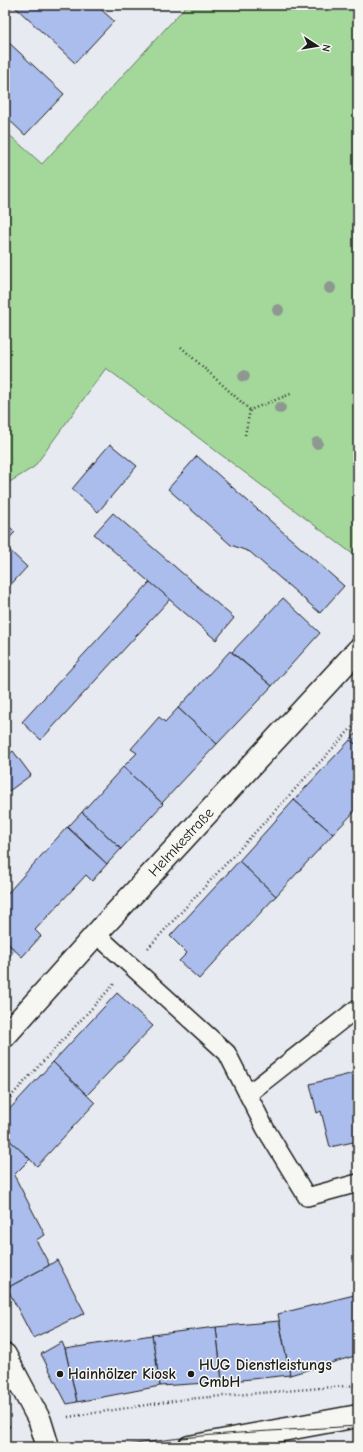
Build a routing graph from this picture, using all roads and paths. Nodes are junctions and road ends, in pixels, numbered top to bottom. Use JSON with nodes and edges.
{"nodes":[{"id":1,"x":181,"y":347,"type":"dead end"},
{"id":2,"x":293,"y":392,"type":"dead end"},
{"id":3,"x":250,"y":410,"type":"junction"},
{"id":4,"x":245,"y":435,"type":"dead end"},
{"id":5,"x":358,"y":650,"type":"edge"},
{"id":6,"x":358,"y":721,"type":"edge"},
{"id":7,"x":96,"y":934,"type":"junction"},
{"id":8,"x":131,"y":966,"type":"junction"},
{"id":9,"x":356,"y":1009,"type":"dead end"},
{"id":10,"x":5,"y":1036,"type":"edge"},
{"id":11,"x":248,"y":1094,"type":"junction"},
{"id":12,"x":5,"y":1103,"type":"edge"},
{"id":13,"x":358,"y":1184,"type":"edge"},
{"id":14,"x":5,"y":1355,"type":"edge"},
{"id":15,"x":358,"y":1384,"type":"edge"},
{"id":16,"x":358,"y":1416,"type":"edge"},
{"id":17,"x":40,"y":1421,"type":"junction"},
{"id":18,"x":5,"y":1427,"type":"edge"},
{"id":19,"x":48,"y":1447,"type":"edge"},
{"id":20,"x":189,"y":1447,"type":"edge"}],
"edges":[{"from":1,"to":3,"type":"path"},
{"from":2,"to":3,"type":"path"},
{"from":3,"to":4,"type":"path"},
{"from":5,"to":7,"type":"street","name":"Helmkestraße"},
{"from":6,"to":8,"type":"path"},
{"from":7,"to":8,"type":"lane"},
{"from":7,"to":10,"type":"street","name":"Helmkestraße"},
{"from":8,"to":11,"type":"lane"},
{"from":8,"to":12,"type":"path"},
{"from":9,"to":11,"type":"lane"},
{"from":11,"to":13,"type":"lane"},
{"from":14,"to":17,"type":"street"},
{"from":15,"to":17,"type":"path"},
{"from":16,"to":20,"type":"street"},
{"from":17,"to":18,"type":"path"},
{"from":17,"to":19,"type":"street"}]}
